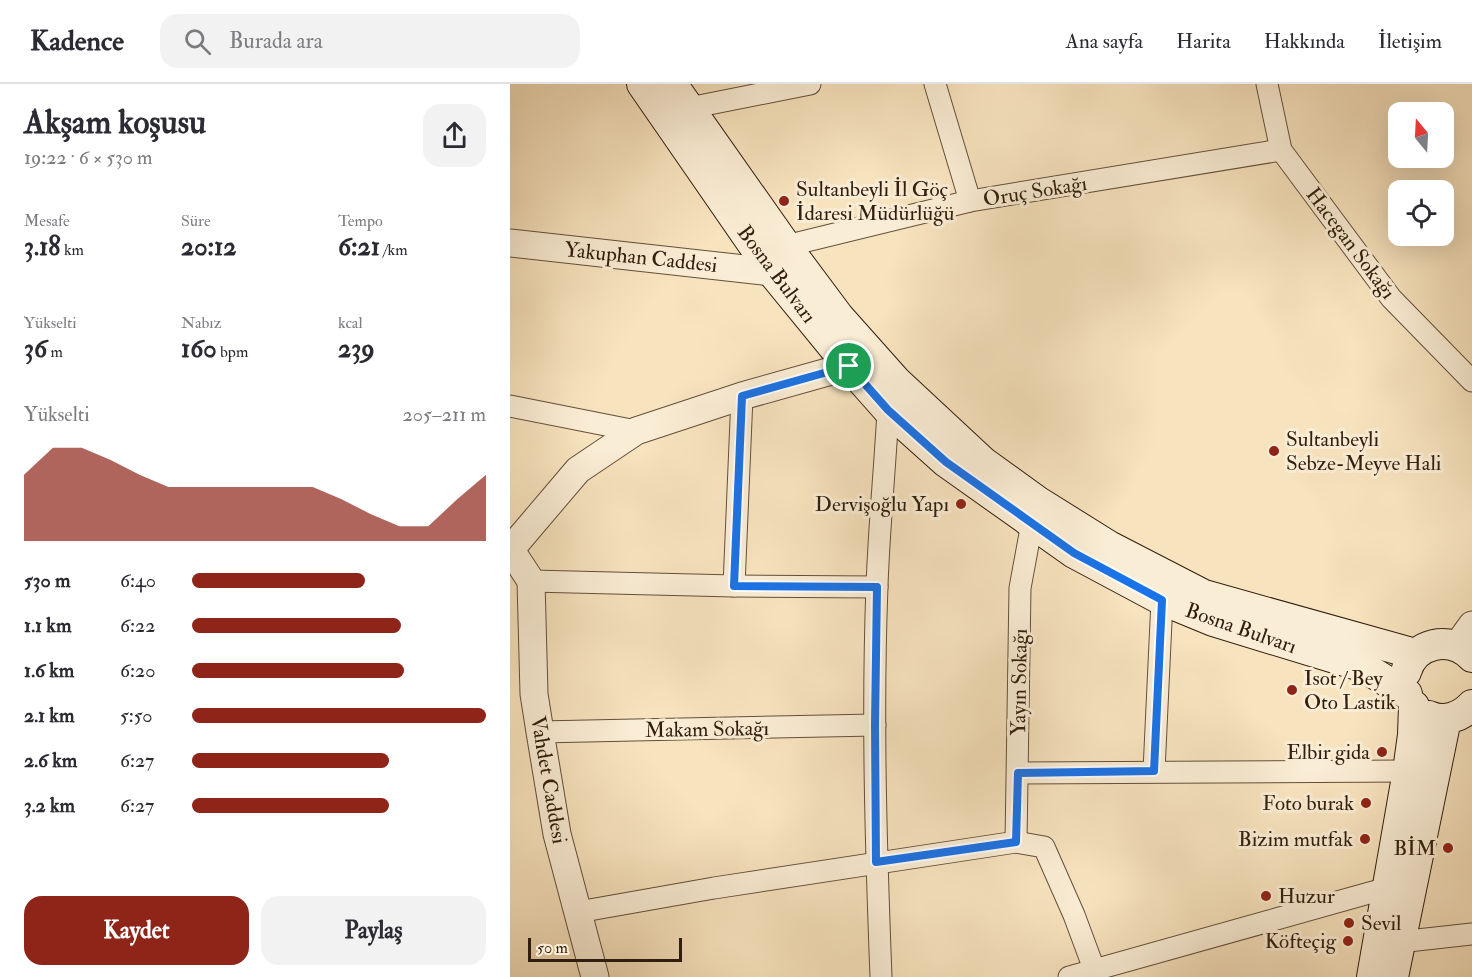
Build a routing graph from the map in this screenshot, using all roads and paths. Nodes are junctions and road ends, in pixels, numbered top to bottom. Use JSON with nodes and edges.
{"nodes":[{"id":1,"x":642,"y":84,"type":"edge"},
{"id":2,"x":810,"y":84,"type":"edge"},
{"id":3,"x":935,"y":84,"type":"edge"},
{"id":4,"x":1267,"y":84,"type":"edge"},
{"id":5,"x":680,"y":96,"type":"edge"},
{"id":6,"x":1281,"y":150,"type":"junction"},
{"id":7,"x":970,"y":201,"type":"junction"},
{"id":8,"x":510,"y":243,"type":"edge"},
{"id":9,"x":779,"y":259,"type":"junction"},
{"id":10,"x":849,"y":366,"type":"junction"},
{"id":11,"x":1472,"y":381,"type":"edge"},
{"id":12,"x":742,"y":396,"type":"junction"},
{"id":13,"x":510,"y":406,"type":"edge"},
{"id":14,"x":888,"y":410,"type":"junction"},
{"id":15,"x":636,"y":431,"type":"junction"},
{"id":16,"x":1032,"y":523,"type":"junction"},
{"id":17,"x":510,"y":550,"type":"edge"},
{"id":18,"x":531,"y":581,"type":"junction"},
{"id":19,"x":734,"y":586,"type":"junction"},
{"id":20,"x":877,"y":587,"type":"junction"},
{"id":21,"x":1162,"y":600,"type":"junction"},
{"id":22,"x":1467,"y":643,"type":"edge"},
{"id":23,"x":1415,"y":654,"type":"junction"},
{"id":24,"x":1411,"y":700,"type":"junction"},
{"id":25,"x":1459,"y":712,"type":"edge"},
{"id":26,"x":875,"y":725,"type":"junction"},
{"id":27,"x":540,"y":732,"type":"junction"},
{"id":28,"x":1154,"y":771,"type":"junction"},
{"id":29,"x":1408,"y":771,"type":"junction"},
{"id":30,"x":1018,"y":773,"type":"junction"},
{"id":31,"x":1016,"y":842,"type":"junction"},
{"id":32,"x":876,"y":862,"type":"junction"},
{"id":33,"x":1387,"y":888,"type":"junction"},
{"id":34,"x":578,"y":912,"type":"junction"},
{"id":35,"x":1472,"y":934,"type":"edge"},
{"id":36,"x":1399,"y":942,"type":"junction"},
{"id":37,"x":1096,"y":974,"type":"edge"},
{"id":38,"x":595,"y":977,"type":"edge"},
{"id":39,"x":881,"y":977,"type":"edge"},
{"id":40,"x":1069,"y":977,"type":"edge"},
{"id":41,"x":1372,"y":977,"type":"edge"},
{"id":42,"x":1393,"y":977,"type":"edge"}],
"edges":[{"from":1,"to":9,"type":"main road","name":"Bosna Bulvarı"},
{"from":2,"to":5,"type":"street"},
{"from":3,"to":7,"type":"street"},
{"from":4,"to":6,"type":"street","name":"Hacegan Sokağı"},
{"from":5,"to":9,"type":"main road","name":"Bosna Bulvarı"},
{"from":6,"to":7,"type":"street","name":"Oruç Sokağı"},
{"from":6,"to":11,"type":"street","name":"Hacegan Sokağı"},
{"from":7,"to":9,"type":"street","name":"Oruç Sokağı"},
{"from":8,"to":9,"type":"street","name":"Yakuphan Caddesi"},
{"from":9,"to":10,"type":"main road","name":"Bosna Bulvarı"},
{"from":9,"to":23,"type":"main road","name":"Bosna Bulvarı"},
{"from":10,"to":12,"type":"street"},
{"from":10,"to":14,"type":"main road","name":"Bosna Bulvarı"},
{"from":12,"to":15,"type":"street"},
{"from":12,"to":19,"type":"street"},
{"from":13,"to":15,"type":"street"},
{"from":14,"to":16,"type":"main road","name":"Bosna Bulvarı"},
{"from":14,"to":20,"type":"street"},
{"from":15,"to":17,"type":"street"},
{"from":16,"to":21,"type":"main road","name":"Bosna Bulvarı"},
{"from":16,"to":30,"type":"street","name":"Yayın Sokağı"},
{"from":17,"to":18,"type":"street"},
{"from":18,"to":19,"type":"street"},
{"from":18,"to":27,"type":"street","name":"Vahdet Caddesi"},
{"from":19,"to":20,"type":"street"},
{"from":20,"to":26,"type":"street"},
{"from":21,"to":24,"type":"main road","name":"Bosna Bulvarı"},
{"from":21,"to":28,"type":"street"},
{"from":22,"to":23,"type":"main road"},
{"from":23,"to":24,"type":"main road"},
{"from":24,"to":25,"type":"main road","name":"Bosna Bulvarı"},
{"from":24,"to":29,"type":"main road"},
{"from":25,"to":36,"type":"main road"},
{"from":26,"to":27,"type":"street","name":"Makam Sokağı"},
{"from":26,"to":32,"type":"street"},
{"from":27,"to":34,"type":"street","name":"Vahdet Caddesi"},
{"from":28,"to":29,"type":"street"},
{"from":28,"to":30,"type":"street"},
{"from":29,"to":33,"type":"main road"},
{"from":30,"to":31,"type":"street","name":"Yayın Sokağı"},
{"from":31,"to":32,"type":"street"},
{"from":31,"to":37,"type":"street"},
{"from":32,"to":34,"type":"street"},
{"from":32,"to":39,"type":"street"},
{"from":33,"to":37,"type":"street"},
{"from":33,"to":41,"type":"main road"},
{"from":34,"to":38,"type":"street","name":"Vahdet Caddesi"},
{"from":35,"to":36,"type":"street"},
{"from":36,"to":42,"type":"main road"},
{"from":37,"to":40,"type":"street"}]}
